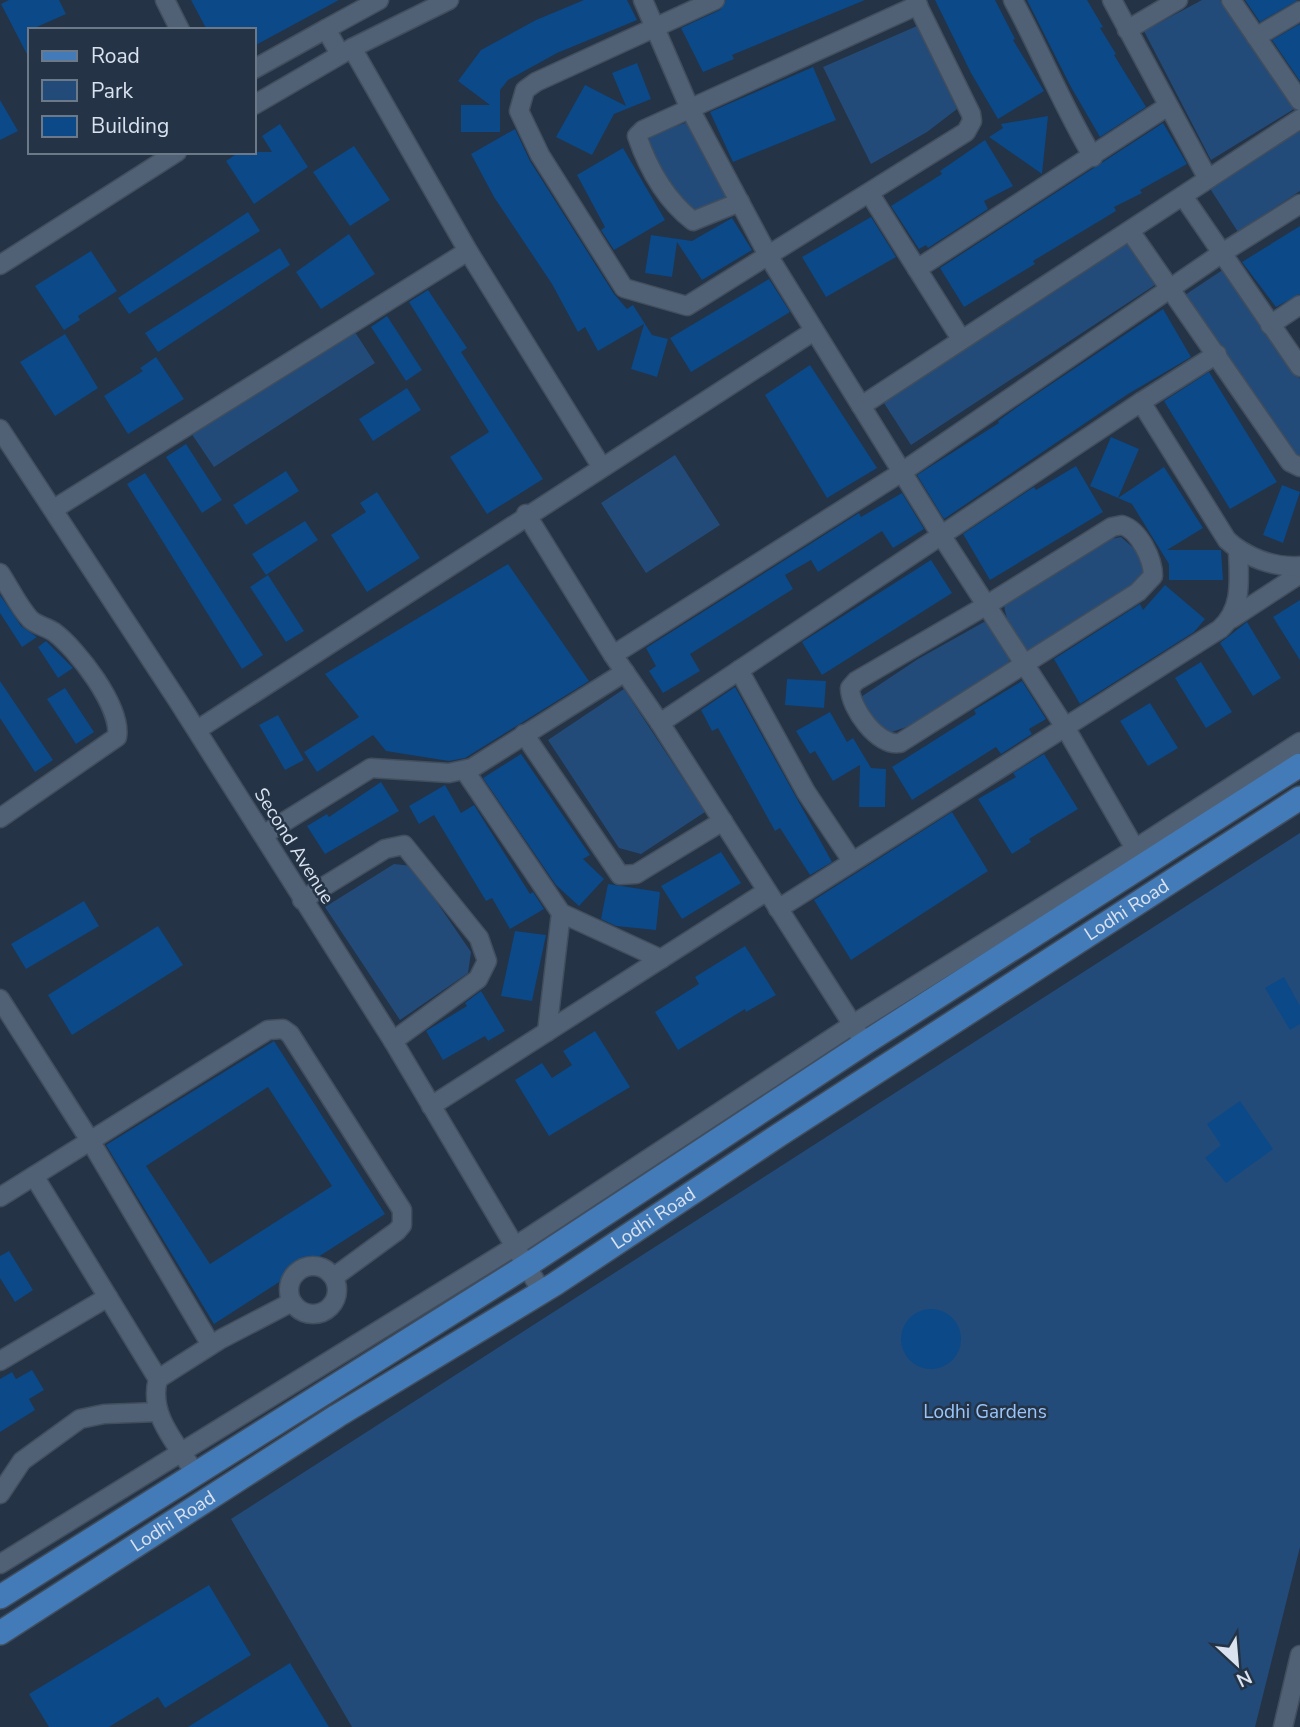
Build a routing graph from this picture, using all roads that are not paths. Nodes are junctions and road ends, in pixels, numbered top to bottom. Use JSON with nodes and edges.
{"nodes":[{"id":1,"x":165,"y":0,"type":"edge"},
{"id":2,"x":379,"y":0,"type":"edge"},
{"id":3,"x":449,"y":0,"type":"edge"},
{"id":4,"x":643,"y":0,"type":"edge"},
{"id":5,"x":715,"y":0,"type":"edge"},
{"id":6,"x":1013,"y":0,"type":"edge"},
{"id":7,"x":1112,"y":0,"type":"edge"},
{"id":8,"x":1178,"y":0,"type":"edge"},
{"id":9,"x":1231,"y":0,"type":"edge"},
{"id":10,"x":916,"y":3,"type":"edge"},
{"id":11,"x":1300,"y":11,"type":"edge"},
{"id":12,"x":655,"y":26,"type":"junction"},
{"id":13,"x":179,"y":28,"type":"edge"},
{"id":14,"x":326,"y":29,"type":"junction"},
{"id":15,"x":1126,"y":30,"type":"junction"},
{"id":16,"x":1256,"y":37,"type":"junction"},
{"id":17,"x":346,"y":51,"type":"junction"},
{"id":18,"x":256,"y":68,"type":"edge"},
{"id":19,"x":1300,"y":101,"type":"edge"},
{"id":20,"x":256,"y":104,"type":"edge"},
{"id":21,"x":1168,"y":106,"type":"junction"},
{"id":22,"x":690,"y":109,"type":"junction"},
{"id":23,"x":1300,"y":119,"type":"edge"},
{"id":24,"x":174,"y":154,"type":"edge"},
{"id":25,"x":1093,"y":157,"type":"junction"},
{"id":26,"x":1208,"y":179,"type":"junction"},
{"id":27,"x":870,"y":194,"type":"junction"},
{"id":28,"x":1183,"y":196,"type":"junction"},
{"id":29,"x":740,"y":202,"type":"junction"},
{"id":30,"x":1300,"y":204,"type":"edge"},
{"id":31,"x":1130,"y":231,"type":"junction"},
{"id":32,"x":468,"y":251,"type":"junction"},
{"id":33,"x":1222,"y":253,"type":"junction"},
{"id":34,"x":769,"y":257,"type":"junction"},
{"id":35,"x":0,"y":265,"type":"edge"},
{"id":36,"x":917,"y":269,"type":"junction"},
{"id":37,"x":1169,"y":289,"type":"junction"},
{"id":38,"x":1300,"y":305,"type":"edge"},
{"id":39,"x":1270,"y":325,"type":"junction"},
{"id":40,"x":814,"y":331,"type":"junction"},
{"id":41,"x":961,"y":339,"type":"junction"},
{"id":42,"x":1217,"y":354,"type":"junction"},
{"id":43,"x":1300,"y":367,"type":"edge"},
{"id":44,"x":1141,"y":402,"type":"junction"},
{"id":45,"x":861,"y":406,"type":"junction"},
{"id":46,"x":0,"y":429,"type":"edge"},
{"id":47,"x":601,"y":466,"type":"junction"},
{"id":48,"x":1300,"y":467,"type":"edge"},
{"id":49,"x":902,"y":472,"type":"junction"},
{"id":50,"x":54,"y":509,"type":"junction"},
{"id":51,"x":526,"y":514,"type":"junction"},
{"id":52,"x":941,"y":535,"type":"junction"},
{"id":53,"x":1238,"y":551,"type":"junction"},
{"id":54,"x":1300,"y":566,"type":"edge"},
{"id":55,"x":0,"y":573,"type":"edge"},
{"id":56,"x":1300,"y":574,"type":"edge"},
{"id":57,"x":987,"y":605,"type":"junction"},
{"id":58,"x":1231,"y":619,"type":"junction"},
{"id":59,"x":613,"y":655,"type":"junction"},
{"id":60,"x":1024,"y":664,"type":"junction"},
{"id":61,"x":739,"y":670,"type":"junction"},
{"id":62,"x":625,"y":672,"type":"junction"},
{"id":63,"x":660,"y":723,"type":"junction"},
{"id":64,"x":1065,"y":727,"type":"junction"},
{"id":65,"x":197,"y":730,"type":"junction"},
{"id":66,"x":524,"y":734,"type":"junction"},
{"id":67,"x":1300,"y":742,"type":"edge"},
{"id":68,"x":1300,"y":765,"type":"edge"},
{"id":69,"x":465,"y":771,"type":"junction"},
{"id":70,"x":1300,"y":798,"type":"edge"},
{"id":71,"x":0,"y":818,"type":"edge"},
{"id":72,"x":723,"y":821,"type":"junction"},
{"id":73,"x":263,"y":835,"type":"junction"},
{"id":74,"x":1140,"y":857,"type":"junction"},
{"id":75,"x":852,"y":861,"type":"junction"},
{"id":76,"x":767,"y":891,"type":"junction"},
{"id":77,"x":302,"y":900,"type":"junction"},
{"id":78,"x":778,"y":909,"type":"junction"},
{"id":79,"x":561,"y":913,"type":"junction"},
{"id":80,"x":661,"y":959,"type":"junction"},
{"id":81,"x":0,"y":999,"type":"edge"},
{"id":82,"x":547,"y":1032,"type":"junction"},
{"id":83,"x":859,"y":1034,"type":"junction"},
{"id":84,"x":393,"y":1041,"type":"junction"},
{"id":85,"x":431,"y":1106,"type":"junction"},
{"id":86,"x":91,"y":1142,"type":"junction"},
{"id":87,"x":34,"y":1176,"type":"junction"},
{"id":88,"x":0,"y":1197,"type":"edge"},
{"id":89,"x":520,"y":1256,"type":"junction"},
{"id":90,"x":334,"y":1277,"type":"junction"},
{"id":91,"x":542,"y":1292,"type":"junction"},
{"id":92,"x":108,"y":1297,"type":"junction"},
{"id":93,"x":292,"y":1302,"type":"junction"},
{"id":94,"x":211,"y":1345,"type":"junction"},
{"id":95,"x":0,"y":1361,"type":"edge"},
{"id":96,"x":158,"y":1379,"type":"junction"},
{"id":97,"x":158,"y":1412,"type":"junction"},
{"id":98,"x":181,"y":1451,"type":"junction"},
{"id":99,"x":195,"y":1473,"type":"junction"},
{"id":100,"x":0,"y":1494,"type":"edge"},
{"id":101,"x":0,"y":1564,"type":"edge"},
{"id":102,"x":0,"y":1597,"type":"edge"},
{"id":103,"x":0,"y":1633,"type":"edge"},
{"id":104,"x":1300,"y":1655,"type":"edge"},
{"id":105,"x":1283,"y":1727,"type":"edge"}],
"edges":[{"from":1,"to":13,"type":"street"},
{"from":2,"to":14,"type":"street"},
{"from":3,"to":17,"type":"street"},
{"from":4,"to":12,"type":"street"},
{"from":5,"to":12,"type":"street"},
{"from":6,"to":25,"type":"street"},
{"from":7,"to":15,"type":"street"},
{"from":8,"to":15,"type":"street"},
{"from":9,"to":16,"type":"street"},
{"from":10,"to":22,"type":"street"},
{"from":10,"to":27,"type":"street"},
{"from":11,"to":16,"type":"street"},
{"from":12,"to":22,"type":"street"},
{"from":12,"to":34,"type":"street"},
{"from":14,"to":17,"type":"street"},
{"from":14,"to":18,"type":"street"},
{"from":15,"to":21,"type":"street"},
{"from":16,"to":19,"type":"street"},
{"from":17,"to":20,"type":"street"},
{"from":17,"to":32,"type":"street"},
{"from":21,"to":25,"type":"street"},
{"from":21,"to":26,"type":"street"},
{"from":22,"to":29,"type":"street"},
{"from":22,"to":29,"type":"street"},
{"from":23,"to":26,"type":"street"},
{"from":24,"to":35,"type":"street"},
{"from":25,"to":36,"type":"street"},
{"from":26,"to":28,"type":"street"},
{"from":27,"to":34,"type":"street"},
{"from":27,"to":36,"type":"street"},
{"from":28,"to":31,"type":"street"},
{"from":28,"to":33,"type":"street"},
{"from":29,"to":34,"type":"street"},
{"from":30,"to":33,"type":"street"},
{"from":31,"to":37,"type":"street"},
{"from":31,"to":41,"type":"street"},
{"from":32,"to":47,"type":"street"},
{"from":32,"to":50,"type":"street"},
{"from":33,"to":37,"type":"street"},
{"from":33,"to":39,"type":"street"},
{"from":34,"to":40,"type":"street"},
{"from":36,"to":41,"type":"street"},
{"from":37,"to":42,"type":"street"},
{"from":37,"to":49,"type":"street"},
{"from":38,"to":39,"type":"street"},
{"from":39,"to":43,"type":"street"},
{"from":40,"to":45,"type":"street"},
{"from":40,"to":47,"type":"street"},
{"from":41,"to":45,"type":"street"},
{"from":42,"to":44,"type":"street"},
{"from":42,"to":48,"type":"street"},
{"from":44,"to":52,"type":"street"},
{"from":44,"to":53,"type":"street"},
{"from":45,"to":49,"type":"street"},
{"from":46,"to":50,"type":"street","name":"Second Avenue"},
{"from":47,"to":51,"type":"street"},
{"from":49,"to":52,"type":"street"},
{"from":49,"to":59,"type":"street"},
{"from":50,"to":65,"type":"street","name":"Second Avenue"},
{"from":51,"to":59,"type":"street"},
{"from":51,"to":65,"type":"street"},
{"from":52,"to":57,"type":"street"},
{"from":52,"to":61,"type":"street"},
{"from":53,"to":54,"type":"street"},
{"from":53,"to":58,"type":"street"},
{"from":55,"to":71,"type":"street"},
{"from":56,"to":58,"type":"street"},
{"from":57,"to":60,"type":"street"},
{"from":57,"to":60,"type":"street"},
{"from":57,"to":60,"type":"street"},
{"from":58,"to":64,"type":"street"},
{"from":59,"to":62,"type":"street"},
{"from":60,"to":64,"type":"street"},
{"from":61,"to":63,"type":"street"},
{"from":61,"to":75,"type":"street"},
{"from":62,"to":63,"type":"street"},
{"from":62,"to":66,"type":"street"},
{"from":63,"to":72,"type":"street"},
{"from":64,"to":74,"type":"street"},
{"from":64,"to":75,"type":"street"},
{"from":65,"to":73,"type":"street","name":"Second Avenue"},
{"from":66,"to":69,"type":"street"},
{"from":66,"to":72,"type":"street"},
{"from":67,"to":74,"type":"street"},
{"from":68,"to":74,"type":"main road","name":"Lodhi Road"},
{"from":69,"to":73,"type":"street"},
{"from":69,"to":79,"type":"street"},
{"from":70,"to":91,"type":"main road","name":"Lodhi Road"},
{"from":72,"to":76,"type":"street"},
{"from":73,"to":77,"type":"street","name":"Second Avenue"},
{"from":74,"to":83,"type":"main road","name":"Lodhi Road"},
{"from":75,"to":78,"type":"street"},
{"from":76,"to":78,"type":"street"},
{"from":76,"to":80,"type":"street"},
{"from":77,"to":84,"type":"street","name":"Second Avenue"},
{"from":77,"to":84,"type":"street"},
{"from":78,"to":83,"type":"street"},
{"from":79,"to":80,"type":"street"},
{"from":79,"to":82,"type":"street"},
{"from":80,"to":82,"type":"street"},
{"from":81,"to":86,"type":"street"},
{"from":82,"to":85,"type":"street"},
{"from":83,"to":89,"type":"main road","name":"Lodhi Road"},
{"from":84,"to":85,"type":"street","name":"Second Avenue"},
{"from":85,"to":89,"type":"street","name":"Second Avenue"},
{"from":86,"to":87,"type":"street"},
{"from":86,"to":90,"type":"street"},
{"from":86,"to":94,"type":"street"},
{"from":87,"to":88,"type":"street"},
{"from":87,"to":92,"type":"street"},
{"from":89,"to":91,"type":"street","name":"Second Avenue"},
{"from":89,"to":98,"type":"street"},
{"from":89,"to":99,"type":"main road","name":"Lodhi Road"},
{"from":90,"to":93,"type":"street"},
{"from":90,"to":93,"type":"street"},
{"from":91,"to":103,"type":"main road","name":"Lodhi Road"},
{"from":92,"to":95,"type":"street"},
{"from":92,"to":96,"type":"street"},
{"from":93,"to":94,"type":"street"},
{"from":94,"to":96,"type":"street"},
{"from":96,"to":97,"type":"street"},
{"from":97,"to":98,"type":"street"},
{"from":97,"to":100,"type":"street"},
{"from":98,"to":99,"type":"street"},
{"from":98,"to":101,"type":"street"},
{"from":99,"to":102,"type":"main road","name":"Lodhi Road"},
{"from":104,"to":105,"type":"street"}]}
